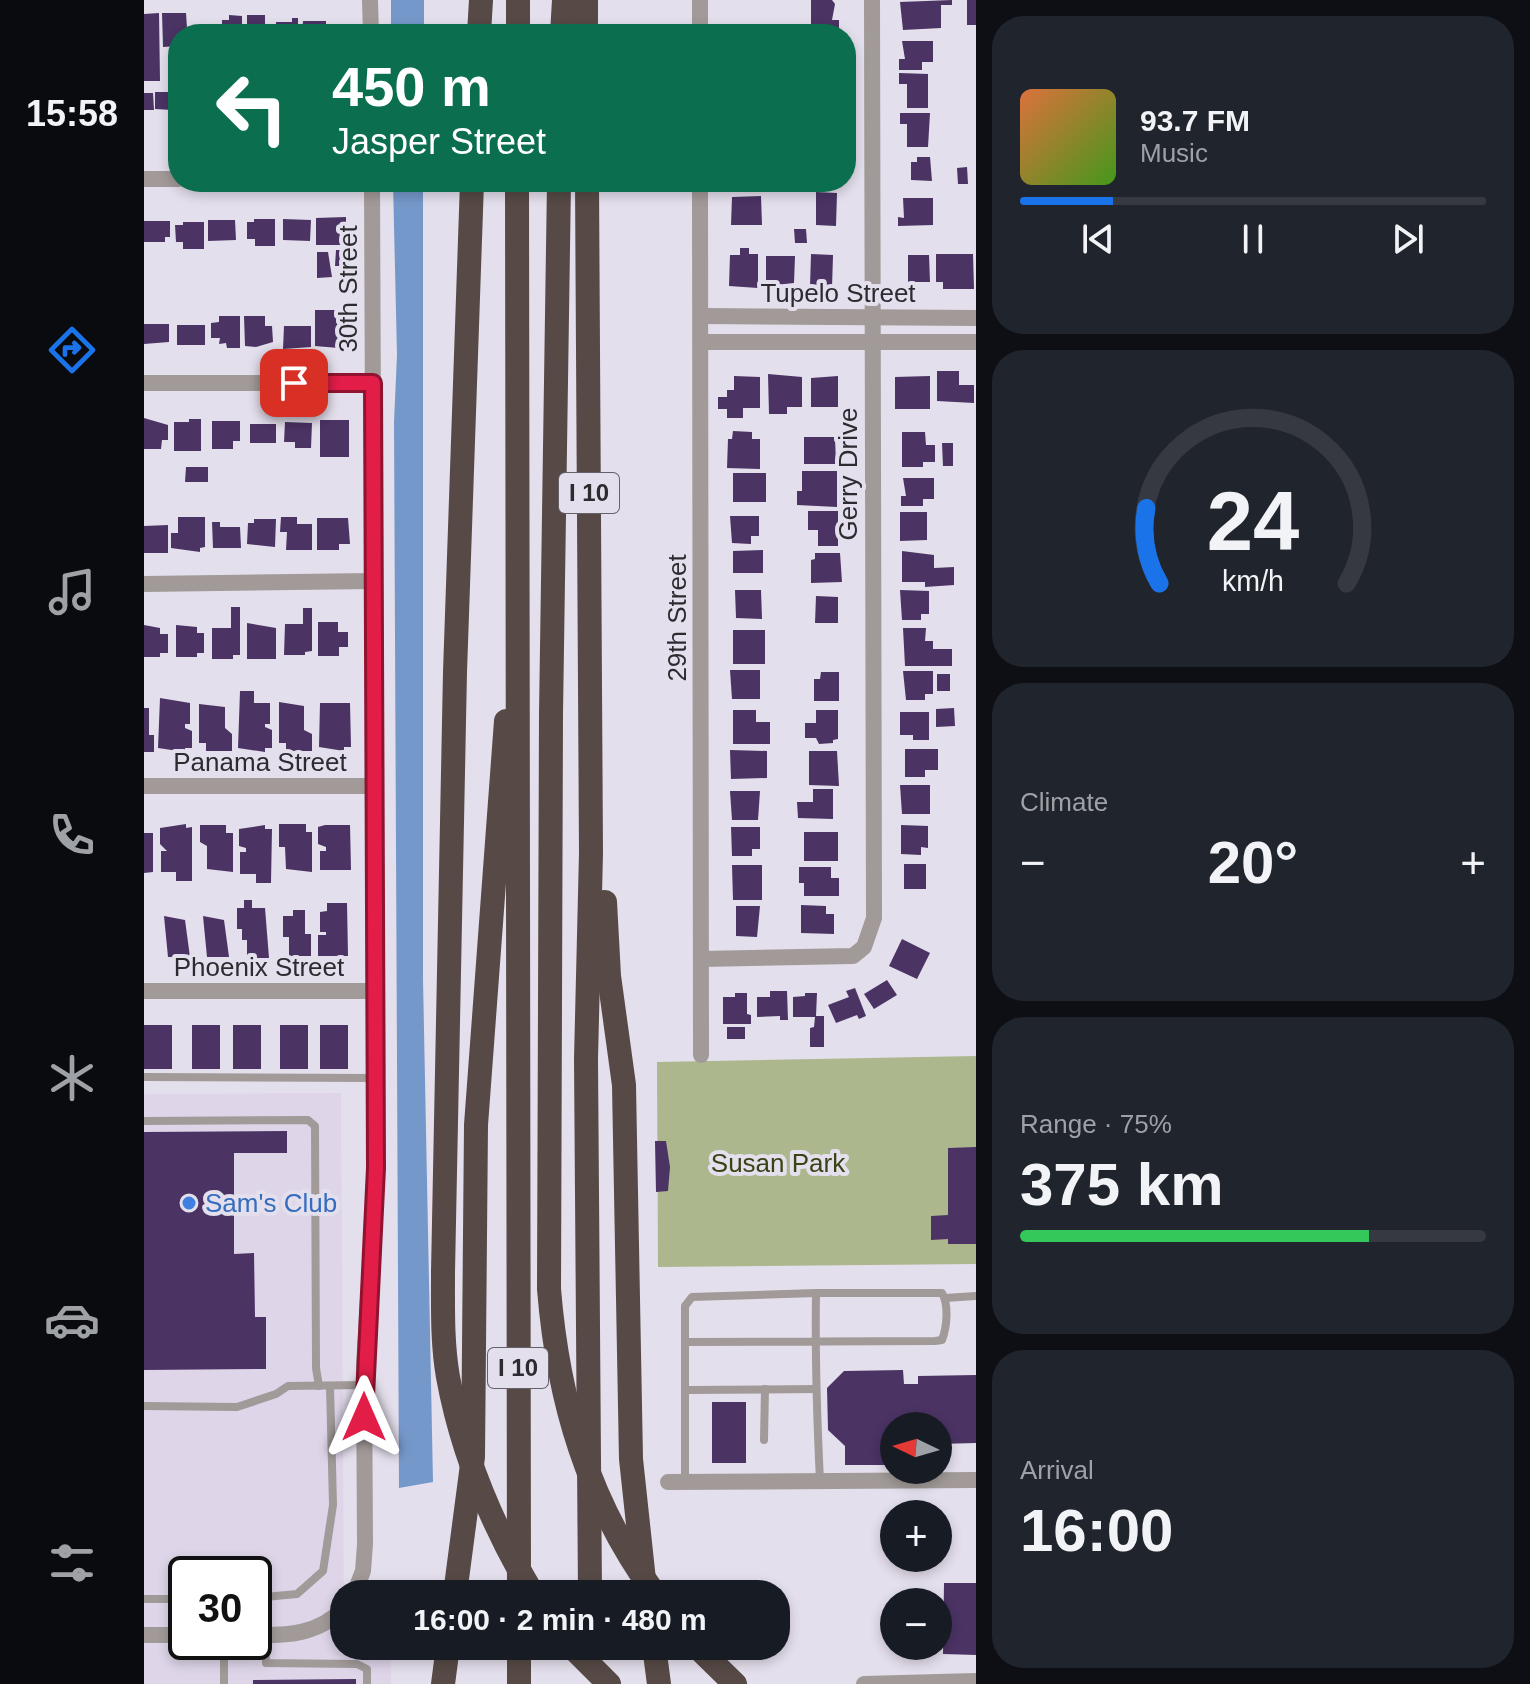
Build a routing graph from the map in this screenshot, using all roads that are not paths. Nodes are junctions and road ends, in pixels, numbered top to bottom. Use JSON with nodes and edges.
{"nodes":[{"id":1,"x":370,"y":0,"type":"edge"},
{"id":2,"x":481,"y":0,"type":"edge"},
{"id":3,"x":518,"y":0,"type":"edge"},
{"id":4,"x":564,"y":0,"type":"edge"},
{"id":5,"x":586,"y":0,"type":"edge"},
{"id":6,"x":700,"y":0,"type":"edge"},
{"id":7,"x":872,"y":0,"type":"edge"},
{"id":8,"x":371,"y":24,"type":"edge"},
{"id":9,"x":480,"y":24,"type":"edge"},
{"id":10,"x":518,"y":24,"type":"edge"},
{"id":11,"x":563,"y":24,"type":"edge"},
{"id":12,"x":586,"y":24,"type":"edge"},
{"id":13,"x":700,"y":24,"type":"edge"},
{"id":14,"x":144,"y":179,"type":"edge"},
{"id":15,"x":168,"y":179,"type":"edge"},
{"id":16,"x":372,"y":192,"type":"edge"},
{"id":17,"x":472,"y":192,"type":"edge"},
{"id":18,"x":517,"y":192,"type":"edge"},
{"id":19,"x":559,"y":192,"type":"edge"},
{"id":20,"x":587,"y":192,"type":"edge"},
{"id":21,"x":700,"y":192,"type":"edge"},
{"id":22,"x":701,"y":316,"type":"junction"},
{"id":23,"x":872,"y":317,"type":"junction"},
{"id":24,"x":976,"y":318,"type":"edge"},
{"id":25,"x":701,"y":342,"type":"junction"},
{"id":26,"x":976,"y":342,"type":"edge"},
{"id":27,"x":872,"y":343,"type":"junction"},
{"id":28,"x":144,"y":383,"type":"edge"},
{"id":29,"x":373,"y":383,"type":"junction"},
{"id":30,"x":374,"y":581,"type":"junction"},
{"id":31,"x":144,"y":584,"type":"edge"},
{"id":32,"x":517,"y":640,"type":"junction"},
{"id":33,"x":144,"y":786,"type":"edge"},
{"id":34,"x":376,"y":786,"type":"junction"},
{"id":35,"x":591,"y":853,"type":"junction"},
{"id":36,"x":701,"y":959,"type":"junction"},
{"id":37,"x":144,"y":991,"type":"edge"},
{"id":38,"x":375,"y":991,"type":"junction"},
{"id":39,"x":701,"y":1055,"type":"dead end"},
{"id":40,"x":144,"y":1077,"type":"edge"},
{"id":41,"x":375,"y":1078,"type":"junction"},
{"id":42,"x":144,"y":1121,"type":"edge"},
{"id":43,"x":816,"y":1293,"type":"junction"},
{"id":44,"x":976,"y":1296,"type":"edge"},
{"id":45,"x":945,"y":1298,"type":"junction"},
{"id":46,"x":815,"y":1340,"type":"junction"},
{"id":47,"x":685,"y":1342,"type":"junction"},
{"id":48,"x":364,"y":1385,"type":"junction"},
{"id":49,"x":319,"y":1386,"type":"junction"},
{"id":50,"x":330,"y":1386,"type":"junction"},
{"id":51,"x":765,"y":1389,"type":"junction"},
{"id":52,"x":816,"y":1389,"type":"junction"},
{"id":53,"x":685,"y":1390,"type":"junction"},
{"id":54,"x":144,"y":1406,"type":"edge"},
{"id":55,"x":764,"y":1440,"type":"dead end"},
{"id":56,"x":976,"y":1480,"type":"edge"},
{"id":57,"x":820,"y":1481,"type":"junction"},
{"id":58,"x":676,"y":1482,"type":"joint"},
{"id":59,"x":358,"y":1580,"type":"edge"},
{"id":60,"x":457,"y":1580,"type":"edge"},
{"id":61,"x":519,"y":1580,"type":"edge"},
{"id":62,"x":525,"y":1580,"type":"edge"},
{"id":63,"x":590,"y":1580,"type":"edge"},
{"id":64,"x":644,"y":1580,"type":"edge"},
{"id":65,"x":646,"y":1580,"type":"edge"},
{"id":66,"x":272,"y":1596,"type":"edge"},
{"id":67,"x":144,"y":1599,"type":"edge"},
{"id":68,"x":168,"y":1599,"type":"edge"},
{"id":69,"x":330,"y":1621,"type":"edge"},
{"id":70,"x":272,"y":1634,"type":"edge"},
{"id":71,"x":144,"y":1635,"type":"edge"},
{"id":72,"x":168,"y":1635,"type":"edge"},
{"id":73,"x":224,"y":1660,"type":"edge"},
{"id":74,"x":265,"y":1660,"type":"edge"},
{"id":75,"x":446,"y":1660,"type":"edge"},
{"id":76,"x":519,"y":1660,"type":"edge"},
{"id":77,"x":585,"y":1660,"type":"edge"},
{"id":78,"x":590,"y":1660,"type":"edge"},
{"id":79,"x":656,"y":1660,"type":"edge"},
{"id":80,"x":710,"y":1660,"type":"edge"},
{"id":81,"x":976,"y":1681,"type":"edge"},
{"id":82,"x":224,"y":1684,"type":"edge"},
{"id":83,"x":367,"y":1684,"type":"edge"},
{"id":84,"x":443,"y":1684,"type":"edge"},
{"id":85,"x":519,"y":1684,"type":"edge"},
{"id":86,"x":590,"y":1684,"type":"edge"},
{"id":87,"x":609,"y":1684,"type":"edge"},
{"id":88,"x":659,"y":1684,"type":"edge"},
{"id":89,"x":735,"y":1684,"type":"edge"},
{"id":90,"x":864,"y":1684,"type":"edge"}],
"edges":[{"from":1,"to":8,"type":"street"},
{"from":2,"to":9,"type":"highway"},
{"from":3,"to":10,"type":"highway"},
{"from":4,"to":11,"type":"highway"},
{"from":5,"to":12,"type":"highway"},
{"from":6,"to":13,"type":"street"},
{"from":7,"to":23,"type":"street","name":"Gerry Drive"},
{"from":14,"to":15,"type":"street"},
{"from":16,"to":29,"type":"street","name":"30th Street"},
{"from":17,"to":62,"type":"highway","bridge":true},
{"from":18,"to":32,"type":"highway","number":"I 10"},
{"from":19,"to":65,"type":"highway","bridge":true},
{"from":20,"to":35,"type":"highway","number":"I 10"},
{"from":21,"to":22,"type":"street","name":"29th Street"},
{"from":22,"to":23,"type":"street","name":"Tupelo Street"},
{"from":22,"to":25,"type":"street","name":"29th Street"},
{"from":23,"to":24,"type":"street","name":"Tupelo Street"},
{"from":23,"to":27,"type":"street","name":"Gerry Drive"},
{"from":25,"to":27,"type":"street","name":"Tupelo Street"},
{"from":25,"to":36,"type":"street","name":"29th Street"},
{"from":26,"to":27,"type":"street","name":"Tupelo Street"},
{"from":27,"to":36,"type":"street","name":"Gerry Drive"},
{"from":28,"to":29,"type":"street"},
{"from":29,"to":30,"type":"street","name":"30th Street"},
{"from":30,"to":31,"type":"street"},
{"from":30,"to":34,"type":"street","name":"30th Street"},
{"from":32,"to":60,"type":"highway"},
{"from":32,"to":61,"type":"highway","number":"I 10","bridge":true},
{"from":33,"to":34,"type":"street","name":"Panama Street"},
{"from":34,"to":38,"type":"street","name":"30th Street"},
{"from":35,"to":63,"type":"highway","number":"I 10","bridge":true},
{"from":35,"to":64,"type":"highway"},
{"from":36,"to":39,"type":"street","name":"29th Street"},
{"from":37,"to":38,"type":"street","name":"Phoenix Street"},
{"from":38,"to":41,"type":"street","name":"30th Street"},
{"from":40,"to":41,"type":"lane"},
{"from":41,"to":48,"type":"street","name":"30th Street"},
{"from":42,"to":49,"type":"lane"},
{"from":43,"to":45,"type":"lane"},
{"from":43,"to":46,"type":"lane"},
{"from":43,"to":47,"type":"lane"},
{"from":44,"to":45,"type":"lane"},
{"from":45,"to":46,"type":"lane"},
{"from":46,"to":47,"type":"lane"},
{"from":46,"to":52,"type":"lane"},
{"from":47,"to":53,"type":"lane"},
{"from":48,"to":50,"type":"lane"},
{"from":48,"to":59,"type":"street","name":"30th Street"},
{"from":49,"to":50,"type":"lane"},
{"from":49,"to":54,"type":"lane"},
{"from":50,"to":66,"type":"lane"},
{"from":51,"to":52,"type":"lane"},
{"from":51,"to":53,"type":"lane"},
{"from":51,"to":55,"type":"lane"},
{"from":52,"to":57,"type":"lane"},
{"from":53,"to":58,"type":"lane"},
{"from":56,"to":57,"type":"street"},
{"from":57,"to":58,"type":"street"},
{"from":67,"to":68,"type":"lane"},
{"from":69,"to":70,"type":"street"},
{"from":71,"to":72,"type":"street"},
{"from":73,"to":82,"type":"lane"},
{"from":74,"to":83,"type":"lane"},
{"from":75,"to":84,"type":"highway"},
{"from":76,"to":85,"type":"highway"},
{"from":77,"to":87,"type":"highway","bridge":true},
{"from":78,"to":86,"type":"highway"},
{"from":79,"to":88,"type":"highway"},
{"from":80,"to":89,"type":"highway"},
{"from":81,"to":90,"type":"street"}]}
